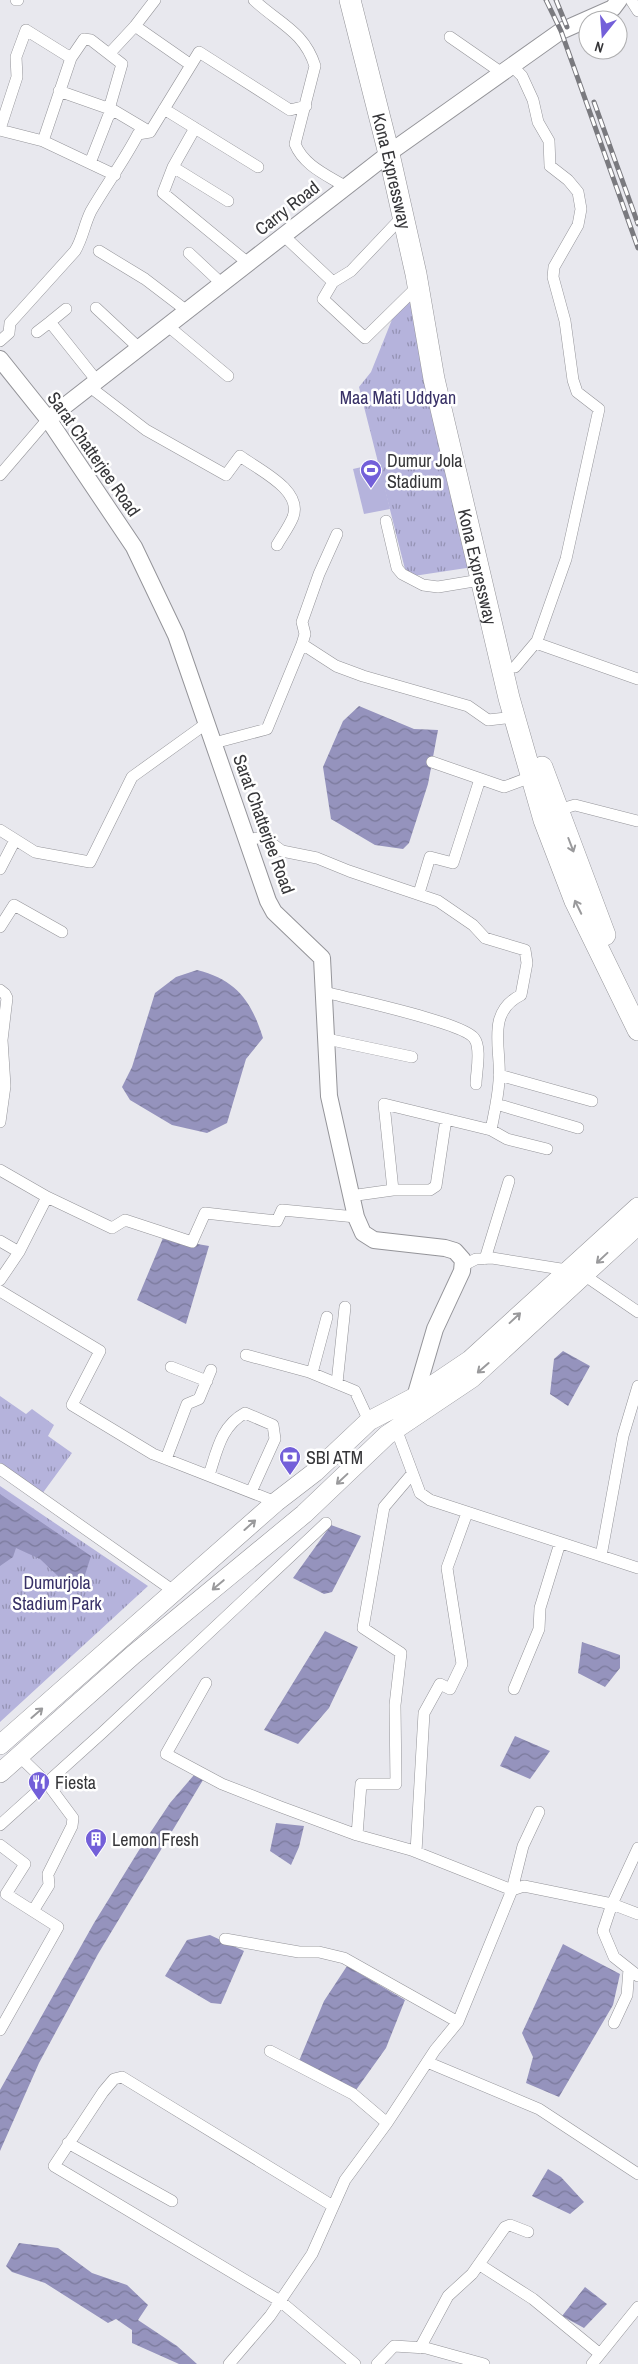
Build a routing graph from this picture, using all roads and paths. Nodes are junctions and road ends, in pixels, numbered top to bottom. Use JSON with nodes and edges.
{"nodes":[{"id":1,"x":155,"y":0,"type":"edge"},
{"id":2,"x":254,"y":0,"type":"edge"},
{"id":3,"x":350,"y":0,"type":"edge"},
{"id":4,"x":364,"y":0,"type":"edge"},
{"id":5,"x":619,"y":0,"type":"edge"},
{"id":6,"x":631,"y":0,"type":"edge"},
{"id":7,"x":638,"y":11,"type":"edge"},
{"id":8,"x":135,"y":26,"type":"junction"},
{"id":9,"x":450,"y":37,"type":"dead end"},
{"id":10,"x":109,"y":54,"type":"junction"},
{"id":11,"x":71,"y":58,"type":"junction"},
{"id":12,"x":191,"y":65,"type":"junction"},
{"id":13,"x":507,"y":69,"type":"junction"},
{"id":14,"x":59,"y":91,"type":"junction"},
{"id":15,"x":306,"y":106,"type":"junction"},
{"id":16,"x":111,"y":109,"type":"junction"},
{"id":17,"x":164,"y":109,"type":"junction"},
{"id":18,"x":195,"y":128,"type":"junction"},
{"id":19,"x":0,"y":130,"type":"edge"},
{"id":20,"x":150,"y":132,"type":"junction"},
{"id":21,"x":43,"y":141,"type":"junction"},
{"id":22,"x":392,"y":151,"type":"junction"},
{"id":23,"x":90,"y":163,"type":"junction"},
{"id":24,"x":173,"y":167,"type":"junction"},
{"id":25,"x":258,"y":167,"type":"dead end"},
{"id":26,"x":115,"y":175,"type":"junction"},
{"id":27,"x":346,"y":187,"type":"junction"},
{"id":28,"x":228,"y":201,"type":"dead end"},
{"id":29,"x":403,"y":216,"type":"junction"},
{"id":30,"x":284,"y":236,"type":"junction"},
{"id":31,"x":99,"y":251,"type":"dead end"},
{"id":32,"x":189,"y":253,"type":"dead end"},
{"id":33,"x":248,"y":263,"type":"junction"},
{"id":34,"x":333,"y":282,"type":"junction"},
{"id":35,"x":222,"y":284,"type":"junction"},
{"id":36,"x":418,"y":286,"type":"junction"},
{"id":37,"x":96,"y":308,"type":"dead end"},
{"id":38,"x":66,"y":309,"type":"dead end"},
{"id":39,"x":187,"y":311,"type":"junction"},
{"id":40,"x":50,"y":322,"type":"junction"},
{"id":41,"x":168,"y":326,"type":"junction"},
{"id":42,"x":37,"y":332,"type":"dead end"},
{"id":43,"x":0,"y":341,"type":"edge"},
{"id":44,"x":139,"y":348,"type":"junction"},
{"id":45,"x":0,"y":359,"type":"edge"},
{"id":46,"x":228,"y":376,"type":"dead end"},
{"id":47,"x":93,"y":384,"type":"junction"},
{"id":48,"x":48,"y":419,"type":"junction"},
{"id":49,"x":0,"y":475,"type":"edge"},
{"id":50,"x":386,"y":521,"type":"dead end"},
{"id":51,"x":337,"y":534,"type":"dead end"},
{"id":52,"x":277,"y":545,"type":"dead end"},
{"id":53,"x":480,"y":580,"type":"junction"},
{"id":54,"x":536,"y":642,"type":"junction"},
{"id":55,"x":302,"y":644,"type":"junction"},
{"id":56,"x":515,"y":667,"type":"junction"},
{"id":57,"x":638,"y":679,"type":"edge"},
{"id":58,"x":514,"y":717,"type":"junction"},
{"id":59,"x":207,"y":723,"type":"junction"},
{"id":60,"x":214,"y":743,"type":"junction"},
{"id":61,"x":432,"y":762,"type":"dead end"},
{"id":62,"x":532,"y":778,"type":"junction"},
{"id":63,"x":480,"y":779,"type":"junction"},
{"id":64,"x":558,"y":810,"type":"junction"},
{"id":65,"x":637,"y":821,"type":"edge"},
{"id":66,"x":0,"y":830,"type":"edge"},
{"id":67,"x":15,"y":840,"type":"junction"},
{"id":68,"x":246,"y":840,"type":"junction"},
{"id":69,"x":0,"y":869,"type":"edge"},
{"id":70,"x":419,"y":893,"type":"junction"},
{"id":71,"x":0,"y":927,"type":"edge"},
{"id":72,"x":62,"y":932,"type":"dead end"},
{"id":73,"x":0,"y":990,"type":"edge"},
{"id":74,"x":325,"y":992,"type":"junction"},
{"id":75,"x":638,"y":1000,"type":"edge"},
{"id":76,"x":638,"y":1030,"type":"edge"},
{"id":77,"x":327,"y":1039,"type":"junction"},
{"id":78,"x":412,"y":1057,"type":"dead end"},
{"id":79,"x":499,"y":1076,"type":"junction"},
{"id":80,"x":476,"y":1084,"type":"dead end"},
{"id":81,"x":2,"y":1085,"type":"edge"},
{"id":82,"x":592,"y":1101,"type":"dead end"},
{"id":83,"x":496,"y":1104,"type":"junction"},
{"id":84,"x":446,"y":1119,"type":"junction"},
{"id":85,"x":0,"y":1122,"type":"edge"},
{"id":86,"x":578,"y":1128,"type":"dead end"},
{"id":87,"x":491,"y":1130,"type":"junction"},
{"id":88,"x":547,"y":1148,"type":"dead end"},
{"id":89,"x":0,"y":1170,"type":"edge"},
{"id":90,"x":509,"y":1181,"type":"dead end"},
{"id":91,"x":393,"y":1190,"type":"junction"},
{"id":92,"x":350,"y":1196,"type":"junction"},
{"id":93,"x":47,"y":1197,"type":"junction"},
{"id":94,"x":638,"y":1207,"type":"edge"},
{"id":95,"x":356,"y":1217,"type":"junction"},
{"id":96,"x":638,"y":1225,"type":"edge"},
{"id":97,"x":0,"y":1241,"type":"edge"},
{"id":98,"x":19,"y":1252,"type":"junction"},
{"id":99,"x":485,"y":1258,"type":"junction"},
{"id":100,"x":464,"y":1265,"type":"junction"},
{"id":101,"x":575,"y":1272,"type":"junction"},
{"id":102,"x":0,"y":1280,"type":"edge"},
{"id":103,"x":0,"y":1291,"type":"edge"},
{"id":104,"x":345,"y":1307,"type":"dead end"},
{"id":105,"x":638,"y":1312,"type":"edge"},
{"id":106,"x":327,"y":1317,"type":"dead end"},
{"id":107,"x":246,"y":1355,"type":"dead end"},
{"id":108,"x":171,"y":1367,"type":"dead end"},
{"id":109,"x":211,"y":1370,"type":"dead end"},
{"id":110,"x":312,"y":1374,"type":"junction"},
{"id":111,"x":207,"y":1381,"type":"junction"},
{"id":112,"x":337,"y":1383,"type":"junction"},
{"id":113,"x":638,"y":1386,"type":"edge"},
{"id":114,"x":415,"y":1397,"type":"junction"},
{"id":115,"x":388,"y":1409,"type":"junction"},
{"id":116,"x":369,"y":1421,"type":"junction"},
{"id":117,"x":396,"y":1429,"type":"junction"},
{"id":118,"x":166,"y":1459,"type":"junction"},
{"id":119,"x":0,"y":1469,"type":"edge"},
{"id":120,"x":412,"y":1474,"type":"junction"},
{"id":121,"x":209,"y":1476,"type":"junction"},
{"id":122,"x":251,"y":1492,"type":"junction"},
{"id":123,"x":276,"y":1502,"type":"junction"},
{"id":124,"x":467,"y":1513,"type":"junction"},
{"id":125,"x":326,"y":1523,"type":"dead end"},
{"id":126,"x":560,"y":1543,"type":"junction"},
{"id":127,"x":601,"y":1556,"type":"junction"},
{"id":128,"x":638,"y":1568,"type":"edge"},
{"id":129,"x":175,"y":1592,"type":"junction"},
{"id":130,"x":206,"y":1683,"type":"dead end"},
{"id":131,"x":514,"y":1689,"type":"dead end"},
{"id":132,"x":0,"y":1745,"type":"edge"},
{"id":133,"x":19,"y":1756,"type":"junction"},
{"id":134,"x":0,"y":1773,"type":"edge"},
{"id":135,"x":46,"y":1783,"type":"junction"},
{"id":136,"x":539,"y":1812,"type":"dead end"},
{"id":137,"x":0,"y":1825,"type":"edge"},
{"id":138,"x":357,"y":1835,"type":"junction"},
{"id":139,"x":0,"y":1845,"type":"edge"},
{"id":140,"x":638,"y":1848,"type":"edge"},
{"id":141,"x":416,"y":1852,"type":"junction"},
{"id":142,"x":512,"y":1890,"type":"junction"},
{"id":143,"x":612,"y":1904,"type":"junction"},
{"id":144,"x":33,"y":1911,"type":"junction"},
{"id":145,"x":638,"y":1914,"type":"edge"},
{"id":146,"x":225,"y":1939,"type":"dead end"},
{"id":147,"x":634,"y":1972,"type":"edge"},
{"id":148,"x":458,"y":2022,"type":"junction"},
{"id":149,"x":614,"y":2023,"type":"dead end"},
{"id":150,"x":0,"y":2030,"type":"edge"},
{"id":151,"x":270,"y":2051,"type":"dead end"},
{"id":152,"x":427,"y":2062,"type":"junction"},
{"id":153,"x":387,"y":2124,"type":"junction"},
{"id":154,"x":68,"y":2143,"type":"junction"},
{"id":155,"x":638,"y":2174,"type":"edge"},
{"id":156,"x":172,"y":2200,"type":"dead end"},
{"id":157,"x":333,"y":2206,"type":"junction"},
{"id":158,"x":528,"y":2232,"type":"dead end"},
{"id":159,"x":480,"y":2265,"type":"junction"},
{"id":160,"x":280,"y":2301,"type":"junction"},
{"id":161,"x":638,"y":2307,"type":"edge"},
{"id":162,"x":420,"y":2348,"type":"junction"},
{"id":163,"x":600,"y":2354,"type":"junction"},
{"id":164,"x":229,"y":2364,"type":"edge"},
{"id":165,"x":356,"y":2364,"type":"edge"},
{"id":166,"x":377,"y":2364,"type":"edge"},
{"id":167,"x":484,"y":2364,"type":"edge"},
{"id":168,"x":592,"y":2364,"type":"edge"}],
"edges":[{"from":1,"to":8,"type":"street"},
{"from":2,"to":15,"type":"street"},
{"from":3,"to":22,"type":"highway","name":"Kona Expressway"},
{"from":4,"to":22,"type":"highway","name":"Kona Expressway"},
{"from":5,"to":13,"type":"main road","name":"Carry Road"},
{"from":6,"to":7,"type":"street"},
{"from":8,"to":10,"type":"street"},
{"from":8,"to":12,"type":"street"},
{"from":9,"to":13,"type":"street"},
{"from":10,"to":11,"type":"street"},
{"from":10,"to":16,"type":"street"},
{"from":11,"to":14,"type":"street"},
{"from":11,"to":19,"type":"street"},
{"from":12,"to":15,"type":"street"},
{"from":12,"to":17,"type":"street"},
{"from":13,"to":22,"type":"main road","name":"Carry Road"},
{"from":13,"to":54,"type":"street"},
{"from":14,"to":16,"type":"street"},
{"from":14,"to":21,"type":"street"},
{"from":15,"to":27,"type":"street"},
{"from":16,"to":20,"type":"street"},
{"from":16,"to":23,"type":"street"},
{"from":17,"to":18,"type":"street"},
{"from":17,"to":20,"type":"street"},
{"from":18,"to":24,"type":"street"},
{"from":18,"to":25,"type":"street"},
{"from":19,"to":21,"type":"street"},
{"from":20,"to":26,"type":"street"},
{"from":21,"to":23,"type":"street"},
{"from":22,"to":27,"type":"main road","name":"Carry Road"},
{"from":22,"to":29,"type":"highway","name":"Kona Expressway"},
{"from":22,"to":56,"type":"highway","name":"Kona Expressway"},
{"from":23,"to":26,"type":"street"},
{"from":24,"to":28,"type":"street"},
{"from":24,"to":33,"type":"street"},
{"from":26,"to":43,"type":"street"},
{"from":27,"to":30,"type":"main road","name":"Carry Road"},
{"from":29,"to":34,"type":"street"},
{"from":29,"to":36,"type":"highway","name":"Kona Expressway"},
{"from":30,"to":33,"type":"main road","name":"Carry Road"},
{"from":30,"to":34,"type":"street"},
{"from":31,"to":39,"type":"street"},
{"from":32,"to":35,"type":"street"},
{"from":33,"to":35,"type":"main road","name":"Carry Road"},
{"from":34,"to":36,"type":"street"},
{"from":35,"to":39,"type":"main road","name":"Carry Road"},
{"from":36,"to":53,"type":"highway","name":"Kona Expressway"},
{"from":37,"to":44,"type":"street"},
{"from":38,"to":40,"type":"street"},
{"from":39,"to":41,"type":"main road","name":"Carry Road"},
{"from":40,"to":42,"type":"street"},
{"from":40,"to":47,"type":"street"},
{"from":41,"to":44,"type":"main road","name":"Carry Road"},
{"from":41,"to":46,"type":"street"},
{"from":44,"to":47,"type":"main road","name":"Carry Road"},
{"from":45,"to":48,"type":"main road","name":"Sarat Chatterjee Road"},
{"from":47,"to":48,"type":"main road","name":"Carry Road"},
{"from":47,"to":52,"type":"street"},
{"from":48,"to":49,"type":"street","name":"Carry Road"},
{"from":48,"to":59,"type":"main road","name":"Sarat Chatterjee Road"},
{"from":50,"to":53,"type":"street"},
{"from":51,"to":55,"type":"street"},
{"from":53,"to":58,"type":"highway","name":"Kona Expressway"},
{"from":54,"to":56,"type":"street"},
{"from":54,"to":57,"type":"street"},
{"from":55,"to":58,"type":"street"},
{"from":55,"to":60,"type":"street"},
{"from":56,"to":64,"type":"highway","name":"Kona Expressway"},
{"from":58,"to":62,"type":"highway","name":"Kona Expressway"},
{"from":59,"to":60,"type":"main road","name":"Sarat Chatterjee Road"},
{"from":59,"to":67,"type":"street"},
{"from":60,"to":68,"type":"main road","name":"Sarat Chatterjee Road"},
{"from":61,"to":63,"type":"street"},
{"from":62,"to":63,"type":"street"},
{"from":76,"to":62,"type":"highway","name":"Kona Expressway","one_way":true},
{"from":63,"to":70,"type":"street"},
{"from":64,"to":65,"type":"street"},
{"from":64,"to":75,"type":"highway","name":"Kona Expressway","one_way":true},
{"from":66,"to":67,"type":"street"},
{"from":67,"to":69,"type":"street"},
{"from":68,"to":70,"type":"street"},
{"from":68,"to":74,"type":"main road","name":"Sarat Chatterjee Road"},
{"from":70,"to":79,"type":"street"},
{"from":71,"to":72,"type":"street"},
{"from":73,"to":81,"type":"street"},
{"from":74,"to":77,"type":"main road","name":"Sarat Chatterjee Road"},
{"from":74,"to":80,"type":"street"},
{"from":77,"to":78,"type":"street"},
{"from":77,"to":92,"type":"main road","name":"Sarat Chatterjee Road"},
{"from":79,"to":82,"type":"street"},
{"from":79,"to":83,"type":"street"},
{"from":81,"to":85,"type":"street"},
{"from":83,"to":86,"type":"street"},
{"from":83,"to":87,"type":"street"},
{"from":84,"to":87,"type":"street"},
{"from":84,"to":91,"type":"street"},
{"from":84,"to":91,"type":"street"},
{"from":87,"to":88,"type":"street"},
{"from":89,"to":93,"type":"street"},
{"from":90,"to":99,"type":"street"},
{"from":91,"to":92,"type":"street"},
{"from":92,"to":95,"type":"main road","name":"Sarat Chatterjee Road"},
{"from":93,"to":95,"type":"street"},
{"from":93,"to":98,"type":"street"},
{"from":94,"to":101,"type":"main road"},
{"from":95,"to":100,"type":"main road","name":"Sarat Chatterjee Road"},
{"from":96,"to":101,"type":"main road","one_way":true},
{"from":97,"to":98,"type":"street"},
{"from":98,"to":102,"type":"street"},
{"from":99,"to":100,"type":"street"},
{"from":99,"to":101,"type":"street"},
{"from":100,"to":114,"type":"main road"},
{"from":101,"to":105,"type":"street"},
{"from":114,"to":101,"type":"main road","one_way":true},
{"from":101,"to":117,"type":"main road","one_way":true},
{"from":103,"to":118,"type":"street"},
{"from":104,"to":112,"type":"street"},
{"from":106,"to":110,"type":"street"},
{"from":107,"to":110,"type":"street"},
{"from":108,"to":111,"type":"street"},
{"from":109,"to":111,"type":"street"},
{"from":110,"to":112,"type":"street"},
{"from":111,"to":118,"type":"street"},
{"from":112,"to":116,"type":"street"},
{"from":113,"to":127,"type":"street"},
{"from":114,"to":115,"type":"main road"},
{"from":115,"to":116,"type":"main road"},
{"from":115,"to":117,"type":"street"},
{"from":116,"to":123,"type":"main road"},
{"from":117,"to":120,"type":"street"},
{"from":117,"to":133,"type":"main road","one_way":true},
{"from":118,"to":121,"type":"street"},
{"from":119,"to":129,"type":"street"},
{"from":120,"to":124,"type":"street"},
{"from":120,"to":138,"type":"street"},
{"from":121,"to":122,"type":"street"},
{"from":121,"to":122,"type":"street"},
{"from":122,"to":123,"type":"street"},
{"from":129,"to":123,"type":"main road","one_way":true},
{"from":124,"to":126,"type":"street"},
{"from":124,"to":141,"type":"street"},
{"from":125,"to":135,"type":"street"},
{"from":126,"to":127,"type":"street"},
{"from":126,"to":131,"type":"street"},
{"from":127,"to":128,"type":"street"},
{"from":132,"to":129,"type":"main road","one_way":true},
{"from":130,"to":138,"type":"street"},
{"from":133,"to":134,"type":"main road"},
{"from":133,"to":135,"type":"street"},
{"from":135,"to":137,"type":"street"},
{"from":135,"to":144,"type":"street"},
{"from":136,"to":142,"type":"street"},
{"from":138,"to":141,"type":"street"},
{"from":139,"to":144,"type":"street"},
{"from":140,"to":143,"type":"street"},
{"from":141,"to":142,"type":"street"},
{"from":142,"to":143,"type":"street"},
{"from":142,"to":148,"type":"street"},
{"from":143,"to":145,"type":"street"},
{"from":143,"to":147,"type":"street"},
{"from":144,"to":150,"type":"street"},
{"from":146,"to":148,"type":"street"},
{"from":147,"to":149,"type":"street"},
{"from":148,"to":152,"type":"street"},
{"from":151,"to":153,"type":"street"},
{"from":152,"to":153,"type":"street"},
{"from":152,"to":155,"type":"street"},
{"from":153,"to":157,"type":"street"},
{"from":154,"to":156,"type":"street"},
{"from":154,"to":157,"type":"street"},
{"from":154,"to":160,"type":"street"},
{"from":157,"to":160,"type":"street"},
{"from":158,"to":159,"type":"street"},
{"from":159,"to":162,"type":"street"},
{"from":159,"to":163,"type":"street"},
{"from":160,"to":164,"type":"street"},
{"from":160,"to":165,"type":"street"},
{"from":161,"to":163,"type":"street"},
{"from":162,"to":166,"type":"street"},
{"from":162,"to":167,"type":"street"},
{"from":163,"to":168,"type":"street"}]}
